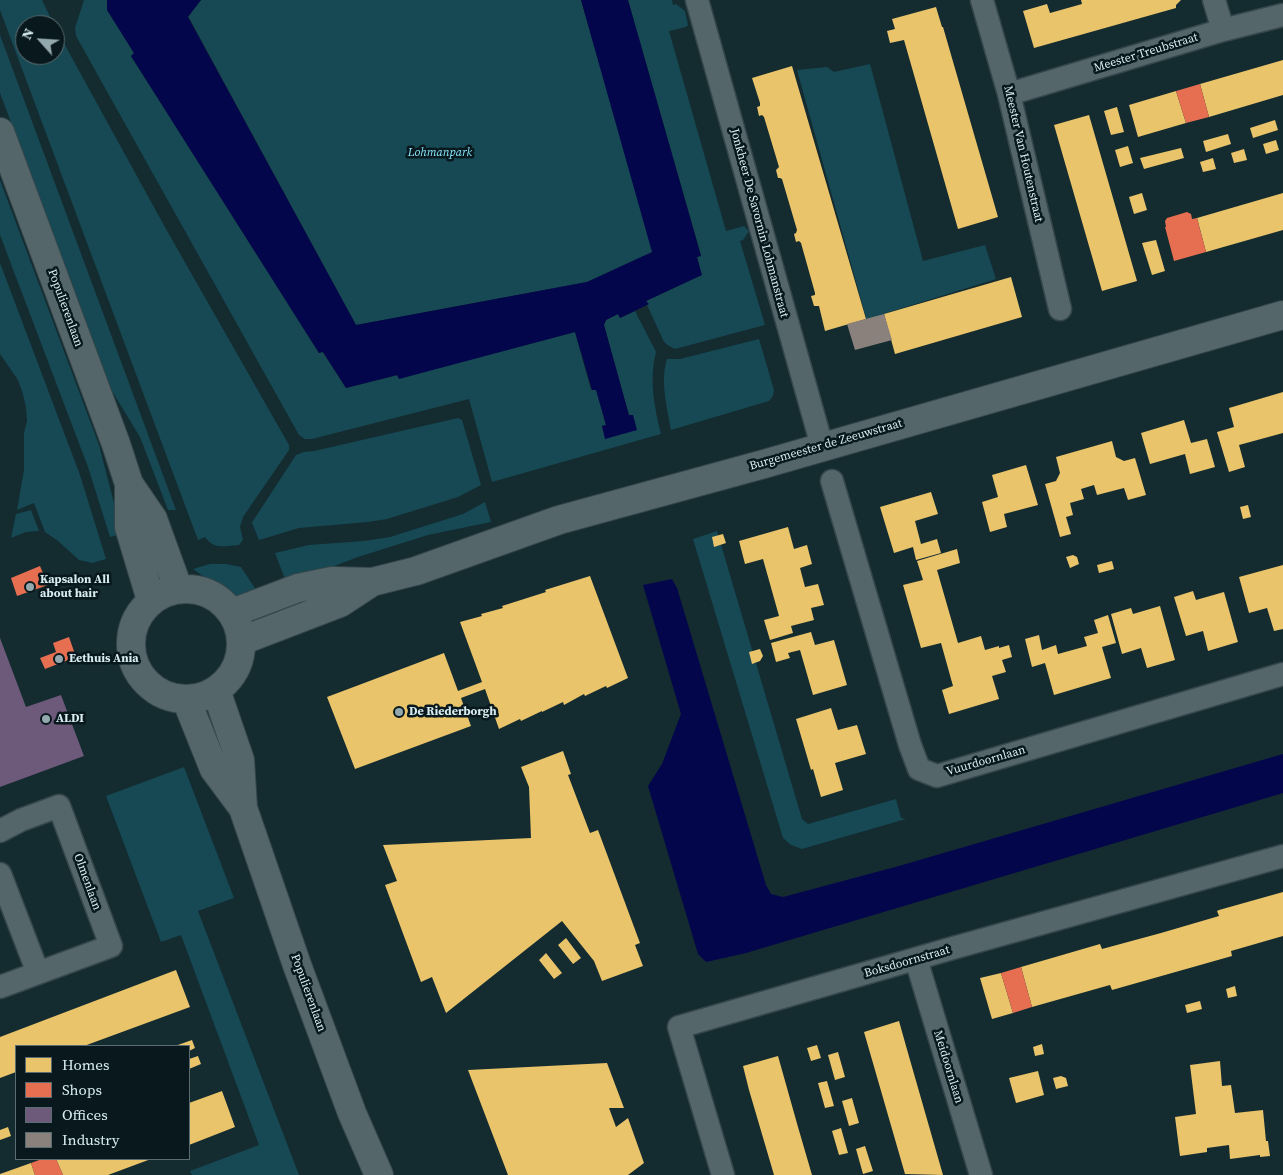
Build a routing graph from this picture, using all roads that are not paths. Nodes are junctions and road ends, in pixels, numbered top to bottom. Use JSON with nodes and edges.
{"nodes":[{"id":1,"x":697,"y":0,"type":"edge"},
{"id":2,"x":982,"y":0,"type":"edge"},
{"id":3,"x":1214,"y":0,"type":"edge"},
{"id":4,"x":1283,"y":14,"type":"edge"},
{"id":5,"x":1223,"y":30,"type":"junction"},
{"id":6,"x":1010,"y":94,"type":"junction"},
{"id":7,"x":0,"y":132,"type":"edge"},
{"id":8,"x":1060,"y":310,"type":"dead end"},
{"id":9,"x":1283,"y":315,"type":"edge"},
{"id":10,"x":822,"y":446,"type":"junction"},
{"id":11,"x":832,"y":482,"type":"dead end"},
{"id":12,"x":129,"y":484,"type":"junction"},
{"id":13,"x":372,"y":582,"type":"junction"},
{"id":14,"x":178,"y":588,"type":"junction"},
{"id":15,"x":151,"y":600,"type":"junction"},
{"id":16,"x":232,"y":613,"type":"junction"},
{"id":17,"x":241,"y":641,"type":"junction"},
{"id":18,"x":1283,"y":674,"type":"edge"},
{"id":19,"x":216,"y":690,"type":"junction"},
{"id":20,"x":186,"y":699,"type":"junction"},
{"id":21,"x":243,"y":808,"type":"junction"},
{"id":22,"x":0,"y":831,"type":"edge"},
{"id":23,"x":1283,"y":856,"type":"edge"},
{"id":24,"x":0,"y":874,"type":"edge"},
{"id":25,"x":916,"y":959,"type":"junction"},
{"id":26,"x":38,"y":972,"type":"junction"},
{"id":27,"x":0,"y":987,"type":"edge"},
{"id":28,"x":379,"y":1175,"type":"edge"},
{"id":29,"x":723,"y":1175,"type":"edge"},
{"id":30,"x":980,"y":1175,"type":"edge"}],
"edges":[{"from":1,"to":10,"type":"street","name":"Jonkheer De Savornin Lohmanstraat"},
{"from":2,"to":6,"type":"street","name":"Meester Van Houtenstraat"},
{"from":3,"to":5,"type":"street"},
{"from":4,"to":5,"type":"street","name":"Meester Treubstraat"},
{"from":5,"to":6,"type":"street","name":"Meester Treubstraat"},
{"from":6,"to":8,"type":"street","name":"Meester Van Houtenstraat"},
{"from":7,"to":12,"type":"street","name":"Populierenlaan"},
{"from":9,"to":10,"type":"street","name":"Burgemeester de Zeeuwstraat"},
{"from":10,"to":13,"type":"street","name":"Burgemeester de Zeeuwstraat"},
{"from":11,"to":18,"type":"street","name":"Vuurdoornlaan"},
{"from":12,"to":14,"type":"street","name":"Populierenlaan"},
{"from":12,"to":15,"type":"street","name":"Populierenlaan"},
{"from":13,"to":16,"type":"street","name":"Burgemeester de Zeeuwstraat"},
{"from":13,"to":17,"type":"street","name":"Burgemeester de Zeeuwstraat"},
{"from":14,"to":15,"type":"street"},
{"from":14,"to":16,"type":"street"},
{"from":15,"to":20,"type":"street"},
{"from":16,"to":17,"type":"street"},
{"from":17,"to":19,"type":"street"},
{"from":19,"to":20,"type":"street"},
{"from":19,"to":21,"type":"street","name":"Populierenlaan"},
{"from":20,"to":21,"type":"street","name":"Populierenlaan"},
{"from":21,"to":28,"type":"street","name":"Populierenlaan"},
{"from":22,"to":26,"type":"street","name":"Olmenlaan"},
{"from":23,"to":25,"type":"street","name":"Boksdoornstraat"},
{"from":24,"to":26,"type":"street"},
{"from":25,"to":29,"type":"street","name":"Boksdoornstraat"},
{"from":25,"to":30,"type":"street","name":"Meidoornlaan"},
{"from":26,"to":27,"type":"street","name":"Olmenlaan"}]}
